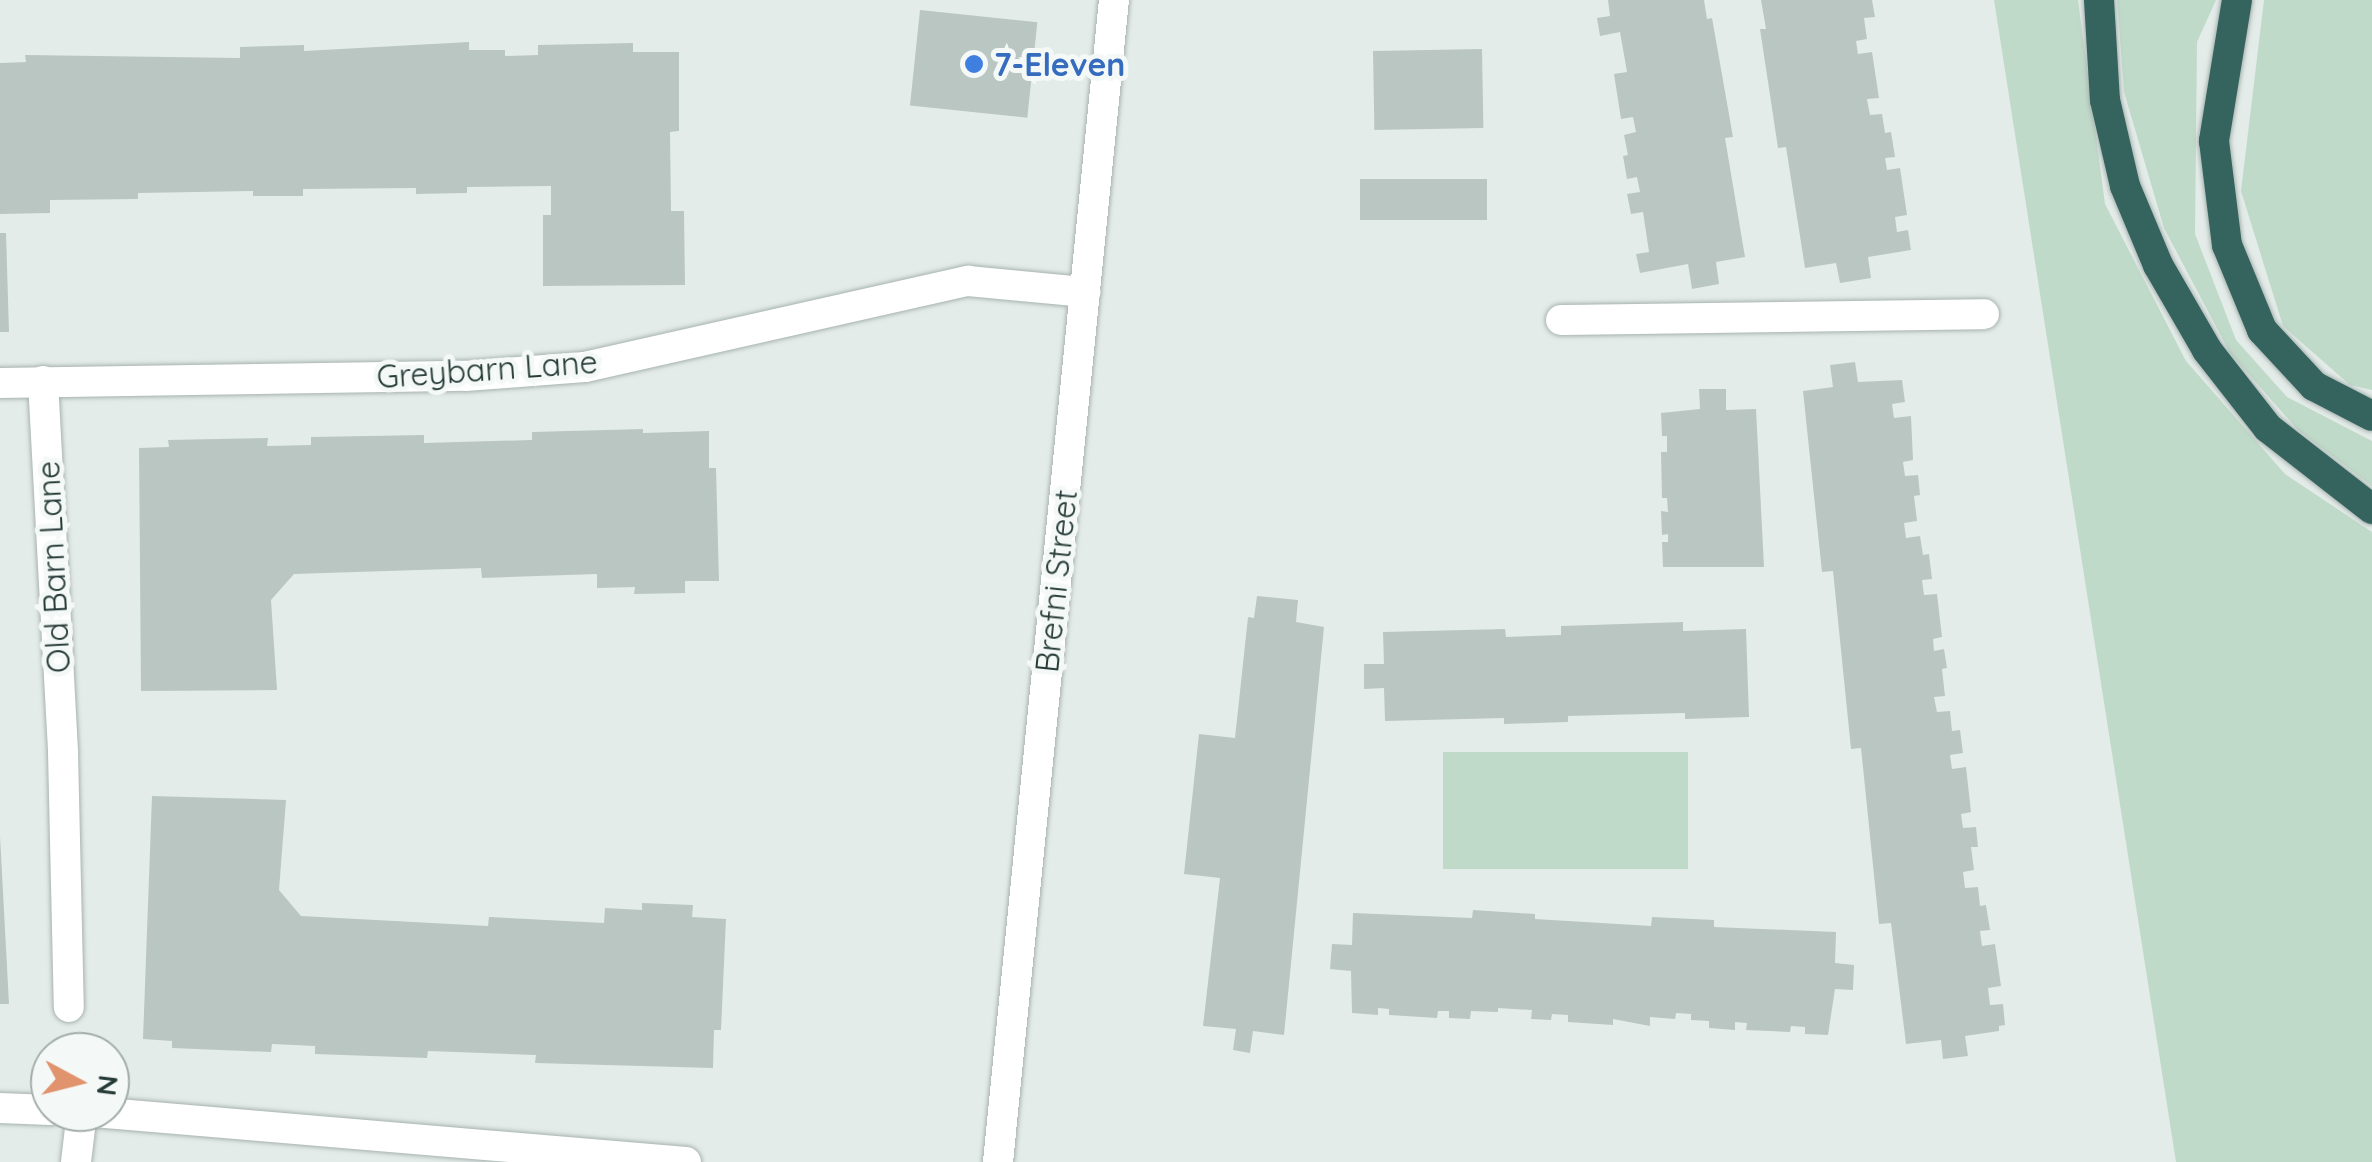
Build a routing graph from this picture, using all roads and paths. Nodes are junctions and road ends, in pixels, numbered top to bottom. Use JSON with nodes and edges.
{"nodes":[{"id":1,"x":1114,"y":0,"type":"edge"},
{"id":2,"x":2099,"y":0,"type":"edge"},
{"id":3,"x":2237,"y":0,"type":"edge"},
{"id":4,"x":1085,"y":292,"type":"junction"},
{"id":5,"x":1984,"y":314,"type":"dead end"},
{"id":6,"x":1562,"y":320,"type":"dead end"},
{"id":7,"x":43,"y":381,"type":"junction"},
{"id":8,"x":0,"y":382,"type":"edge"},
{"id":9,"x":2372,"y":416,"type":"edge"},
{"id":10,"x":2372,"y":509,"type":"edge"},
{"id":11,"x":69,"y":1007,"type":"dead end"},
{"id":12,"x":0,"y":1108,"type":"edge"},
{"id":13,"x":30,"y":1109,"type":"edge"},
{"id":14,"x":130,"y":1115,"type":"edge"},
{"id":15,"x":80,"y":1132,"type":"edge"},
{"id":16,"x":541,"y":1155,"type":"edge"},
{"id":17,"x":76,"y":1162,"type":"edge"},
{"id":18,"x":686,"y":1162,"type":"edge"},
{"id":19,"x":998,"y":1162,"type":"edge"}],
"edges":[{"from":1,"to":4,"type":"street","name":"Brefni Street"},
{"from":2,"to":10,"type":"highway"},
{"from":3,"to":9,"type":"highway"},
{"from":4,"to":7,"type":"street","name":"Greybarn Lane"},
{"from":4,"to":19,"type":"street","name":"Brefni Street"},
{"from":5,"to":6,"type":"street"},
{"from":7,"to":8,"type":"street","name":"Greybarn Lane"},
{"from":7,"to":11,"type":"street","name":"Old Barn Lane"},
{"from":12,"to":13,"type":"street"},
{"from":14,"to":16,"type":"street"},
{"from":15,"to":17,"type":"street"},
{"from":16,"to":18,"type":"street"}]}
